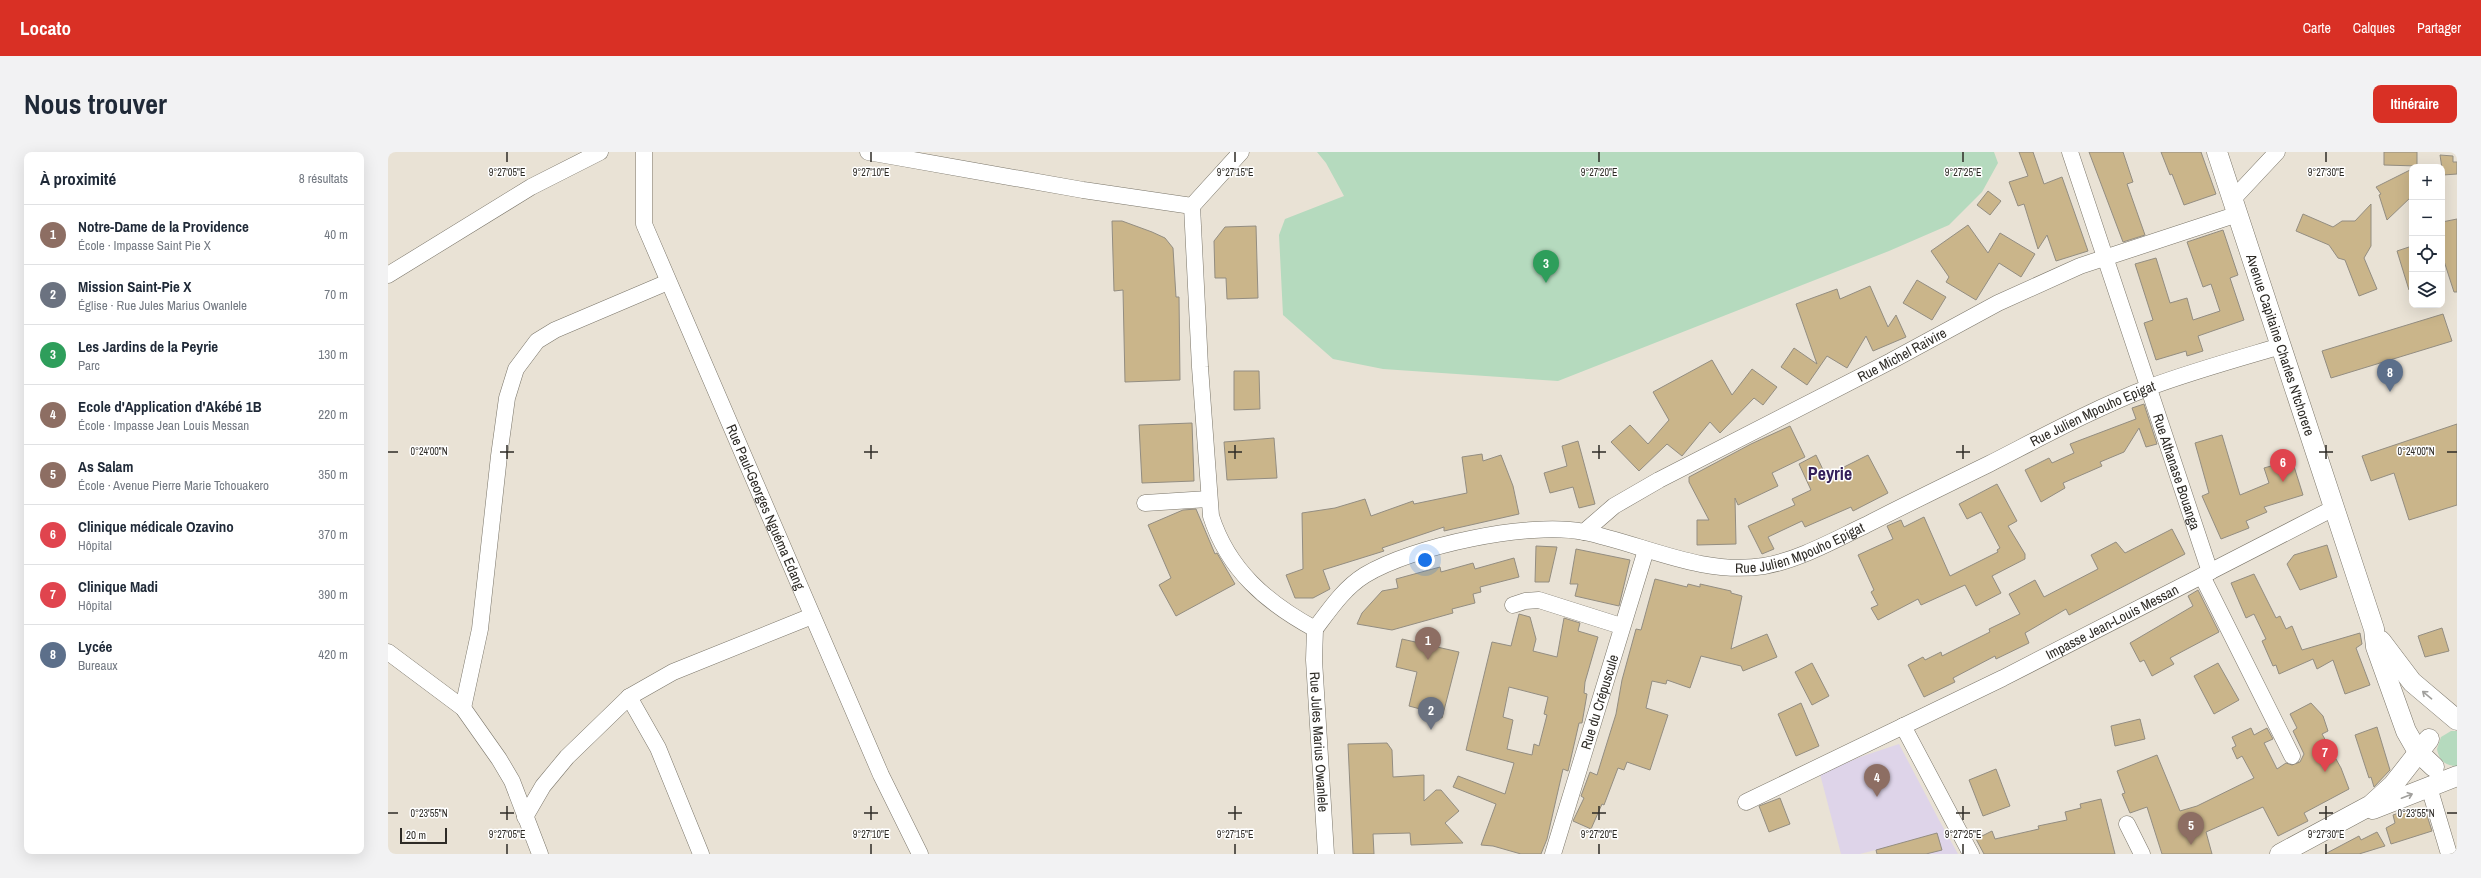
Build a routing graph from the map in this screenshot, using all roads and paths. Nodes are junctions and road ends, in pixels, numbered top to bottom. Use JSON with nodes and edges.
{"nodes":[{"id":1,"x":600,"y":152,"type":"edge"},
{"id":2,"x":644,"y":152,"type":"edge"},
{"id":3,"x":868,"y":152,"type":"edge"},
{"id":4,"x":1241,"y":152,"type":"edge"},
{"id":5,"x":2070,"y":152,"type":"edge"},
{"id":6,"x":2217,"y":152,"type":"edge"},
{"id":7,"x":2277,"y":152,"type":"edge"},
{"id":8,"x":1192,"y":206,"type":"junction"},
{"id":9,"x":2235,"y":207,"type":"junction"},
{"id":10,"x":2104,"y":258,"type":"junction"},
{"id":11,"x":388,"y":275,"type":"edge"},
{"id":12,"x":668,"y":282,"type":"junction"},
{"id":13,"x":2281,"y":346,"type":"junction"},
{"id":14,"x":2150,"y":387,"type":"junction"},
{"id":15,"x":1208,"y":499,"type":"junction"},
{"id":16,"x":1145,"y":503,"type":"dead end"},
{"id":17,"x":2334,"y":508,"type":"junction"},
{"id":18,"x":1584,"y":532,"type":"junction"},
{"id":19,"x":1646,"y":550,"type":"junction"},
{"id":20,"x":2206,"y":574,"type":"junction"},
{"id":21,"x":1513,"y":605,"type":"dead end"},
{"id":22,"x":812,"y":616,"type":"junction"},
{"id":23,"x":1621,"y":626,"type":"junction"},
{"id":24,"x":1316,"y":629,"type":"junction"},
{"id":25,"x":2374,"y":629,"type":"junction"},
{"id":26,"x":388,"y":652,"type":"edge"},
{"id":27,"x":629,"y":697,"type":"junction"},
{"id":28,"x":463,"y":708,"type":"junction"},
{"id":29,"x":2457,"y":721,"type":"edge"},
{"id":30,"x":1903,"y":726,"type":"junction"},
{"id":31,"x":2406,"y":731,"type":"junction"},
{"id":32,"x":2424,"y":745,"type":"junction"},
{"id":33,"x":2292,"y":756,"type":"dead end"},
{"id":34,"x":2405,"y":770,"type":"junction"},
{"id":35,"x":2457,"y":776,"type":"edge"},
{"id":36,"x":2429,"y":787,"type":"junction"},
{"id":37,"x":1746,"y":802,"type":"dead end"},
{"id":38,"x":2358,"y":813,"type":"junction"},
{"id":39,"x":525,"y":817,"type":"junction"},
{"id":40,"x":2127,"y":824,"type":"dead end"},
{"id":41,"x":540,"y":854,"type":"edge"},
{"id":42,"x":701,"y":854,"type":"edge"},
{"id":43,"x":920,"y":854,"type":"edge"},
{"id":44,"x":1326,"y":854,"type":"edge"},
{"id":45,"x":1553,"y":854,"type":"edge"},
{"id":46,"x":1971,"y":854,"type":"edge"},
{"id":47,"x":2142,"y":854,"type":"edge"},
{"id":48,"x":2280,"y":854,"type":"edge"},
{"id":49,"x":2450,"y":854,"type":"edge"}],
"edges":[{"from":1,"to":11,"type":"street"},
{"from":2,"to":12,"type":"street","name":"Rue Paul-Georges Nguéma Edang"},
{"from":3,"to":8,"type":"street"},
{"from":4,"to":8,"type":"street"},
{"from":5,"to":10,"type":"street","name":"Rue Athanase Bouanga"},
{"from":6,"to":9,"type":"main road","name":"Avenue Capitaine Charles N'tchorere"},
{"from":7,"to":9,"type":"street"},
{"from":8,"to":15,"type":"street"},
{"from":9,"to":10,"type":"street","name":"Rue Michel Raivire"},
{"from":9,"to":13,"type":"main road","name":"Avenue Capitaine Charles N'tchorere"},
{"from":10,"to":14,"type":"street","name":"Rue Athanase Bouanga"},
{"from":10,"to":18,"type":"street","name":"Rue Michel Raivire"},
{"from":12,"to":22,"type":"street","name":"Rue Paul-Georges Nguéma Edang"},
{"from":12,"to":28,"type":"street"},
{"from":13,"to":14,"type":"street","name":"Rue Julien Mpouho Epigat"},
{"from":13,"to":17,"type":"main road","name":"Avenue Capitaine Charles N'tchorere"},
{"from":14,"to":19,"type":"street","name":"Rue Julien Mpouho Epigat"},
{"from":14,"to":20,"type":"street","name":"Rue Athanase Bouanga"},
{"from":15,"to":16,"type":"street"},
{"from":15,"to":24,"type":"street"},
{"from":17,"to":20,"type":"street","name":"Impasse Jean-Louis Messan"},
{"from":17,"to":25,"type":"main road","name":"Avenue Capitaine Charles N'tchorere"},
{"from":18,"to":19,"type":"street","name":"Rue Julien Mpouho Epigat"},
{"from":18,"to":24,"type":"street","name":"Rue Julien Mpouho Epigat"},
{"from":19,"to":23,"type":"street","name":"Rue du Crépuscule"},
{"from":20,"to":30,"type":"street","name":"Impasse Jean-Louis Messan"},
{"from":20,"to":33,"type":"street","name":"Rue Athanase Bouanga"},
{"from":21,"to":23,"type":"street"},
{"from":22,"to":27,"type":"street"},
{"from":22,"to":43,"type":"street","name":"Rue Paul-Georges Nguéma Edang"},
{"from":23,"to":45,"type":"street","name":"Rue du Crépuscule"},
{"from":24,"to":44,"type":"street","name":"Rue Jules Marius Owanlele"},
{"from":29,"to":25,"type":"main road","one_way":true},
{"from":25,"to":31,"type":"main road"},
{"from":26,"to":28,"type":"street"},
{"from":27,"to":39,"type":"street"},
{"from":27,"to":42,"type":"street"},
{"from":28,"to":39,"type":"street"},
{"from":29,"to":32,"type":"main road"},
{"from":30,"to":37,"type":"street","name":"Impasse Jean-Louis Messan"},
{"from":30,"to":46,"type":"street"},
{"from":31,"to":32,"type":"main road"},
{"from":31,"to":34,"type":"main road"},
{"from":32,"to":34,"type":"main road"},
{"from":32,"to":35,"type":"main road"},
{"from":34,"to":38,"type":"main road"},
{"from":35,"to":36,"type":"main road"},
{"from":38,"to":36,"type":"main road","one_way":true},
{"from":36,"to":49,"type":"street"},
{"from":38,"to":48,"type":"main road"},
{"from":39,"to":41,"type":"street"},
{"from":40,"to":47,"type":"street"}]}
